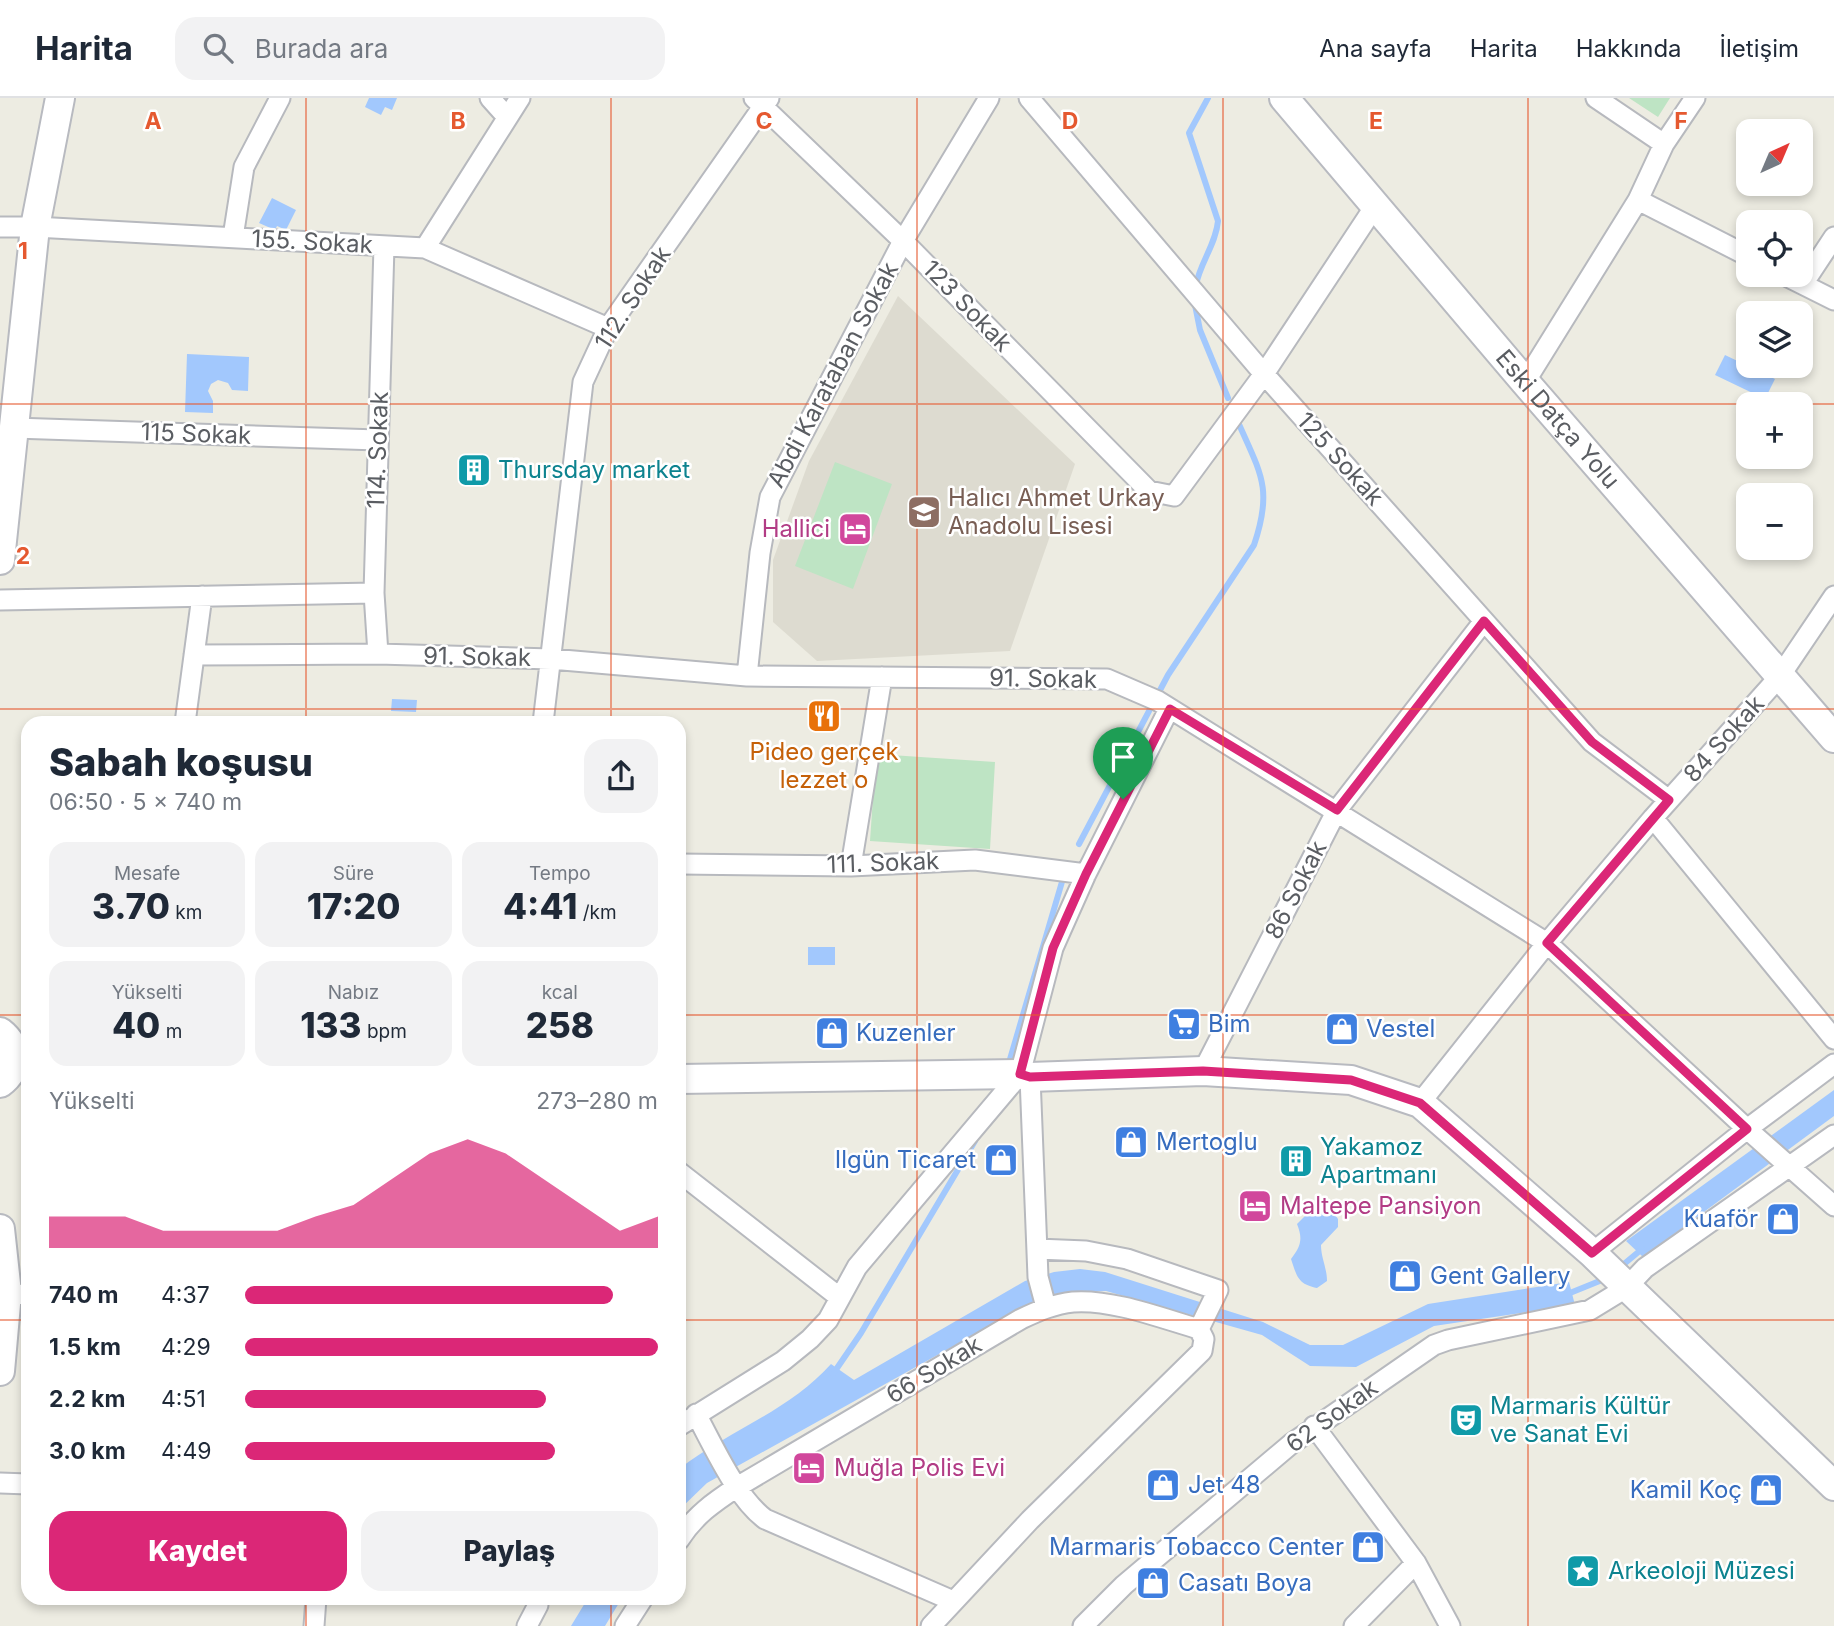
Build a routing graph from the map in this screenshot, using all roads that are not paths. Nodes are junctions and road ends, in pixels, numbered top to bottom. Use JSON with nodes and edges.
{"nodes":[{"id":1,"x":60,"y":98,"type":"edge"},
{"id":2,"x":280,"y":98,"type":"edge"},
{"id":3,"x":490,"y":98,"type":"edge"},
{"id":4,"x":520,"y":98,"type":"edge"},
{"id":5,"x":989,"y":98,"type":"edge"},
{"id":6,"x":1029,"y":98,"type":"edge"},
{"id":7,"x":1284,"y":98,"type":"edge"},
{"id":8,"x":1596,"y":98,"type":"edge"},
{"id":9,"x":1695,"y":98,"type":"edge"},
{"id":10,"x":762,"y":101,"type":"edge"},
{"id":11,"x":507,"y":117,"type":"junction"},
{"id":12,"x":1664,"y":144,"type":"junction"},
{"id":13,"x":1638,"y":200,"type":"junction"},
{"id":14,"x":1375,"y":206,"type":"junction"},
{"id":15,"x":35,"y":227,"type":"junction"},
{"id":16,"x":0,"y":228,"type":"edge"},
{"id":17,"x":233,"y":237,"type":"junction"},
{"id":18,"x":1834,"y":237,"type":"edge"},
{"id":19,"x":903,"y":241,"type":"junction"},
{"id":20,"x":384,"y":246,"type":"junction"},
{"id":21,"x":425,"y":248,"type":"junction"},
{"id":22,"x":1736,"y":250,"type":"edge"},
{"id":23,"x":1813,"y":269,"type":"edge"},
{"id":24,"x":1809,"y":287,"type":"edge"},
{"id":25,"x":1834,"y":300,"type":"edge"},
{"id":26,"x":608,"y":328,"type":"junction"},
{"id":27,"x":1264,"y":374,"type":"junction"},
{"id":28,"x":1525,"y":382,"type":"junction"},
{"id":29,"x":14,"y":428,"type":"junction"},
{"id":30,"x":378,"y":440,"type":"junction"},
{"id":31,"x":0,"y":560,"type":"edge"},
{"id":32,"x":374,"y":593,"type":"junction"},
{"id":33,"x":202,"y":596,"type":"junction"},
{"id":34,"x":1834,"y":596,"type":"edge"},
{"id":35,"x":0,"y":600,"type":"edge"},
{"id":36,"x":1484,"y":621,"type":"junction"},
{"id":37,"x":378,"y":654,"type":"junction"},
{"id":38,"x":194,"y":655,"type":"junction"},
{"id":39,"x":551,"y":659,"type":"junction"},
{"id":40,"x":747,"y":676,"type":"junction"},
{"id":41,"x":1780,"y":676,"type":"junction"},
{"id":42,"x":882,"y":677,"type":"junction"},
{"id":43,"x":1156,"y":701,"type":"junction"},
{"id":44,"x":187,"y":716,"type":"edge"},
{"id":45,"x":544,"y":716,"type":"edge"},
{"id":46,"x":1834,"y":738,"type":"edge"},
{"id":47,"x":1669,"y":800,"type":"junction"},
{"id":48,"x":1337,"y":810,"type":"junction"},
{"id":49,"x":1653,"y":818,"type":"junction"},
{"id":50,"x":686,"y":864,"type":"edge"},
{"id":51,"x":851,"y":866,"type":"junction"},
{"id":52,"x":1083,"y":874,"type":"junction"},
{"id":53,"x":1547,"y":943,"type":"junction"},
{"id":54,"x":1834,"y":1039,"type":"edge"},
{"id":55,"x":14,"y":1047,"type":"edge"},
{"id":56,"x":1834,"y":1064,"type":"edge"},
{"id":57,"x":1203,"y":1071,"type":"junction"},
{"id":58,"x":1025,"y":1076,"type":"junction"},
{"id":59,"x":686,"y":1079,"type":"edge"},
{"id":60,"x":0,"y":1083,"type":"edge"},
{"id":61,"x":1420,"y":1103,"type":"junction"},
{"id":62,"x":1752,"y":1133,"type":"junction"},
{"id":63,"x":1834,"y":1135,"type":"edge"},
{"id":64,"x":1786,"y":1161,"type":"junction"},
{"id":65,"x":686,"y":1177,"type":"edge"},
{"id":66,"x":1834,"y":1206,"type":"edge"},
{"id":67,"x":0,"y":1228,"type":"edge"},
{"id":68,"x":1037,"y":1249,"type":"junction"},
{"id":69,"x":1597,"y":1258,"type":"junction"},
{"id":70,"x":1624,"y":1286,"type":"junction"},
{"id":71,"x":12,"y":1294,"type":"edge"},
{"id":72,"x":839,"y":1297,"type":"junction"},
{"id":73,"x":1045,"y":1303,"type":"junction"},
{"id":74,"x":1204,"y":1318,"type":"junction"},
{"id":75,"x":0,"y":1371,"type":"edge"},
{"id":76,"x":696,"y":1414,"type":"junction"},
{"id":77,"x":686,"y":1421,"type":"edge"},
{"id":78,"x":1314,"y":1426,"type":"junction"},
{"id":79,"x":734,"y":1482,"type":"junction"},
{"id":80,"x":0,"y":1483,"type":"edge"},
{"id":81,"x":21,"y":1484,"type":"edge"},
{"id":82,"x":1834,"y":1486,"type":"edge"},
{"id":83,"x":686,"y":1531,"type":"edge"},
{"id":84,"x":1416,"y":1563,"type":"junction"},
{"id":85,"x":953,"y":1601,"type":"junction"},
{"id":86,"x":316,"y":1605,"type":"edge"},
{"id":87,"x":538,"y":1605,"type":"edge"},
{"id":88,"x":638,"y":1605,"type":"edge"},
{"id":89,"x":314,"y":1626,"type":"edge"},
{"id":90,"x":527,"y":1626,"type":"edge"},
{"id":91,"x":625,"y":1626,"type":"edge"},
{"id":92,"x":931,"y":1626,"type":"edge"},
{"id":93,"x":1083,"y":1626,"type":"edge"},
{"id":94,"x":1354,"y":1626,"type":"edge"},
{"id":95,"x":1450,"y":1626,"type":"edge"}],
"edges":[{"from":1,"to":15,"type":"street"},
{"from":2,"to":17,"type":"street"},
{"from":3,"to":11,"type":"street"},
{"from":4,"to":11,"type":"street"},
{"from":5,"to":19,"type":"street","name":"Abdi Karataban Sokak"},
{"from":6,"to":27,"type":"street","name":"125 Sokak"},
{"from":7,"to":14,"type":"street","name":"Eski Datça Yolu"},
{"from":8,"to":12,"type":"street"},
{"from":9,"to":12,"type":"street"},
{"from":10,"to":19,"type":"street","name":"123 Sokak"},
{"from":10,"to":26,"type":"street","name":"112. Sokak"},
{"from":11,"to":21,"type":"street"},
{"from":12,"to":13,"type":"street"},
{"from":13,"to":22,"type":"street"},
{"from":13,"to":28,"type":"street"},
{"from":14,"to":27,"type":"street"},
{"from":14,"to":28,"type":"street","name":"Eski Datça Yolu"},
{"from":15,"to":16,"type":"street","name":"155. Sokak"},
{"from":15,"to":17,"type":"street","name":"155. Sokak"},
{"from":15,"to":29,"type":"street"},
{"from":17,"to":20,"type":"street","name":"155. Sokak"},
{"from":18,"to":23,"type":"street"},
{"from":19,"to":27,"type":"street","name":"123 Sokak"},
{"from":19,"to":40,"type":"street","name":"Abdi Karataban Sokak"},
{"from":20,"to":21,"type":"street","name":"155. Sokak"},
{"from":20,"to":30,"type":"street","name":"114. Sokak"},
{"from":21,"to":26,"type":"street","name":"155. Sokak"},
{"from":24,"to":25,"type":"street"},
{"from":26,"to":39,"type":"street","name":"112. Sokak"},
{"from":27,"to":36,"type":"street","name":"125 Sokak"},
{"from":28,"to":41,"type":"street","name":"Eski Datça Yolu"},
{"from":29,"to":30,"type":"street","name":"115 Sokak"},
{"from":29,"to":31,"type":"street"},
{"from":30,"to":32,"type":"street","name":"114. Sokak"},
{"from":32,"to":33,"type":"street"},
{"from":32,"to":37,"type":"street","name":"114. Sokak"},
{"from":33,"to":35,"type":"street"},
{"from":33,"to":38,"type":"street"},
{"from":34,"to":41,"type":"street","name":"84 Sokak"},
{"from":36,"to":47,"type":"street","name":"125 Sokak"},
{"from":36,"to":48,"type":"street","name":"86 Sokak"},
{"from":37,"to":38,"type":"street","name":"91. Sokak"},
{"from":37,"to":39,"type":"street","name":"91. Sokak"},
{"from":38,"to":44,"type":"street"},
{"from":39,"to":40,"type":"street","name":"91. Sokak"},
{"from":39,"to":45,"type":"street","name":"112. Sokak"},
{"from":40,"to":42,"type":"street","name":"91. Sokak"},
{"from":41,"to":46,"type":"street","name":"Eski Datça Yolu"},
{"from":41,"to":47,"type":"street","name":"84 Sokak"},
{"from":42,"to":43,"type":"street","name":"91. Sokak"},
{"from":42,"to":51,"type":"street"},
{"from":43,"to":48,"type":"street","name":"91. Sokak"},
{"from":43,"to":52,"type":"street"},
{"from":47,"to":49,"type":"street","name":"84 Sokak"},
{"from":48,"to":53,"type":"street","name":"91. Sokak"},
{"from":48,"to":57,"type":"street","name":"86 Sokak"},
{"from":49,"to":53,"type":"street","name":"84 Sokak"},
{"from":49,"to":54,"type":"street"},
{"from":50,"to":51,"type":"street","name":"111. Sokak"},
{"from":51,"to":52,"type":"street","name":"111. Sokak"},
{"from":52,"to":58,"type":"street"},
{"from":53,"to":61,"type":"street","name":"84 Sokak"},
{"from":53,"to":62,"type":"street","name":"91. Sokak"},
{"from":55,"to":60,"type":"street"},
{"from":56,"to":62,"type":"street"},
{"from":57,"to":58,"type":"street"},
{"from":57,"to":61,"type":"street"},
{"from":58,"to":59,"type":"street"},
{"from":58,"to":68,"type":"street"},
{"from":58,"to":72,"type":"street"},
{"from":61,"to":69,"type":"street"},
{"from":62,"to":64,"type":"street","name":"91. Sokak"},
{"from":62,"to":69,"type":"street"},
{"from":63,"to":64,"type":"street","name":"62 Sokak"},
{"from":64,"to":66,"type":"street","name":"91. Sokak"},
{"from":64,"to":70,"type":"street","name":"62 Sokak"},
{"from":65,"to":72,"type":"street"},
{"from":67,"to":71,"type":"street"},
{"from":68,"to":73,"type":"street"},
{"from":68,"to":74,"type":"street"},
{"from":69,"to":70,"type":"street"},
{"from":70,"to":78,"type":"street","name":"62 Sokak"},
{"from":70,"to":82,"type":"street"},
{"from":71,"to":75,"type":"street"},
{"from":72,"to":76,"type":"street"},
{"from":73,"to":74,"type":"street","name":"66 Sokak"},
{"from":73,"to":79,"type":"street","name":"66 Sokak"},
{"from":74,"to":85,"type":"street"},
{"from":76,"to":77,"type":"street"},
{"from":76,"to":79,"type":"street"},
{"from":78,"to":84,"type":"street"},
{"from":78,"to":93,"type":"street","name":"62 Sokak"},
{"from":79,"to":83,"type":"street","name":"66 Sokak"},
{"from":79,"to":85,"type":"street"},
{"from":80,"to":81,"type":"street"},
{"from":84,"to":94,"type":"street"},
{"from":84,"to":95,"type":"street"},
{"from":85,"to":92,"type":"street"},
{"from":86,"to":89,"type":"street"},
{"from":87,"to":90,"type":"street"},
{"from":88,"to":91,"type":"street"}]}
